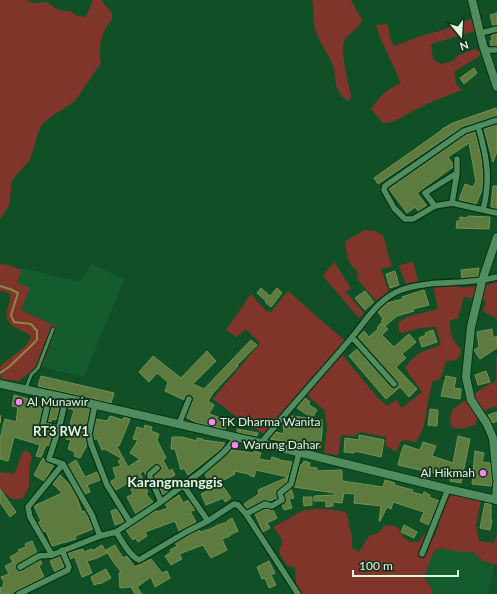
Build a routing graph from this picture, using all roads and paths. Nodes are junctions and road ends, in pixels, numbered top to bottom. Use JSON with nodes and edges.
{"nodes":[{"id":1,"x":472,"y":0,"type":"edge"},
{"id":2,"x":497,"y":29,"type":"edge"},
{"id":3,"x":481,"y":34,"type":"junction"},
{"id":4,"x":485,"y":50,"type":"junction"},
{"id":5,"x":497,"y":50,"type":"edge"},
{"id":6,"x":497,"y":87,"type":"edge"},
{"id":7,"x":497,"y":120,"type":"edge"},
{"id":8,"x":478,"y":126,"type":"junction"},
{"id":9,"x":456,"y":159,"type":"dead end"},
{"id":10,"x":456,"y":173,"type":"junction"},
{"id":11,"x":452,"y":203,"type":"junction"},
{"id":12,"x":435,"y":206,"type":"junction"},
{"id":13,"x":483,"y":210,"type":"junction"},
{"id":14,"x":497,"y":213,"type":"edge"},
{"id":15,"x":497,"y":237,"type":"edge"},
{"id":16,"x":497,"y":277,"type":"edge"},
{"id":17,"x":482,"y":281,"type":"junction"},
{"id":18,"x":53,"y":329,"type":"dead end"},
{"id":19,"x":352,"y":337,"type":"junction"},
{"id":20,"x":0,"y":384,"type":"edge"},
{"id":21,"x":394,"y":384,"type":"dead end"},
{"id":22,"x":25,"y":389,"type":"junction"},
{"id":23,"x":50,"y":394,"type":"junction"},
{"id":24,"x":66,"y":398,"type":"junction"},
{"id":25,"x":189,"y":399,"type":"dead end"},
{"id":26,"x":95,"y":405,"type":"junction"},
{"id":27,"x":179,"y":424,"type":"junction"},
{"id":28,"x":59,"y":428,"type":"junction"},
{"id":29,"x":495,"y":436,"type":"edge"},
{"id":30,"x":236,"y":438,"type":"junction"},
{"id":31,"x":261,"y":443,"type":"junction"},
{"id":32,"x":299,"y":453,"type":"junction"},
{"id":33,"x":63,"y":464,"type":"junction"},
{"id":34,"x":157,"y":468,"type":"dead end"},
{"id":35,"x":497,"y":478,"type":"edge"},
{"id":36,"x":497,"y":484,"type":"edge"},
{"id":37,"x":183,"y":485,"type":"junction"},
{"id":38,"x":448,"y":490,"type":"junction"},
{"id":39,"x":496,"y":500,"type":"edge"},
{"id":40,"x":161,"y":502,"type":"junction"},
{"id":41,"x":246,"y":514,"type":"junction"},
{"id":42,"x":208,"y":521,"type":"junction"},
{"id":43,"x":130,"y":522,"type":"junction"},
{"id":44,"x":116,"y":532,"type":"junction"},
{"id":45,"x":100,"y":536,"type":"junction"},
{"id":46,"x":62,"y":550,"type":"junction"},
{"id":47,"x":422,"y":554,"type":"dead end"},
{"id":48,"x":52,"y":555,"type":"junction"},
{"id":49,"x":20,"y":567,"type":"dead end"},
{"id":50,"x":19,"y":594,"type":"edge"},
{"id":51,"x":298,"y":594,"type":"edge"}],
"edges":[{"from":1,"to":3,"type":"street"},
{"from":2,"to":3,"type":"street"},
{"from":3,"to":4,"type":"street"},
{"from":4,"to":5,"type":"street"},
{"from":4,"to":6,"type":"street"},
{"from":7,"to":8,"type":"street"},
{"from":8,"to":12,"type":"street"},
{"from":8,"to":13,"type":"street"},
{"from":9,"to":10,"type":"street"},
{"from":10,"to":11,"type":"street"},
{"from":10,"to":12,"type":"street"},
{"from":11,"to":12,"type":"street"},
{"from":11,"to":13,"type":"street"},
{"from":13,"to":14,"type":"street"},
{"from":15,"to":17,"type":"street"},
{"from":16,"to":17,"type":"street"},
{"from":17,"to":19,"type":"street"},
{"from":17,"to":29,"type":"street"},
{"from":18,"to":22,"type":"lane"},
{"from":19,"to":21,"type":"street"},
{"from":19,"to":31,"type":"street"},
{"from":20,"to":22,"type":"street"},
{"from":22,"to":23,"type":"street"},
{"from":23,"to":24,"type":"street"},
{"from":23,"to":28,"type":"street"},
{"from":24,"to":26,"type":"street"},
{"from":24,"to":28,"type":"street"},
{"from":25,"to":27,"type":"street"},
{"from":26,"to":27,"type":"street"},
{"from":26,"to":43,"type":"street"},
{"from":27,"to":30,"type":"street"},
{"from":28,"to":33,"type":"street"},
{"from":29,"to":35,"type":"street"},
{"from":30,"to":31,"type":"street"},
{"from":30,"to":37,"type":"street"},
{"from":31,"to":32,"type":"street"},
{"from":32,"to":38,"type":"street"},
{"from":32,"to":41,"type":"street"},
{"from":33,"to":45,"type":"street"},
{"from":33,"to":48,"type":"street"},
{"from":34,"to":40,"type":"street"},
{"from":36,"to":39,"type":"street"},
{"from":37,"to":40,"type":"street"},
{"from":37,"to":42,"type":"street"},
{"from":38,"to":39,"type":"street"},
{"from":38,"to":47,"type":"street"},
{"from":40,"to":43,"type":"street"},
{"from":41,"to":42,"type":"street"},
{"from":41,"to":51,"type":"street"},
{"from":42,"to":44,"type":"street"},
{"from":43,"to":44,"type":"street"},
{"from":44,"to":45,"type":"street"},
{"from":45,"to":46,"type":"street"},
{"from":46,"to":48,"type":"street"},
{"from":46,"to":50,"type":"street"},
{"from":48,"to":49,"type":"street"}]}
